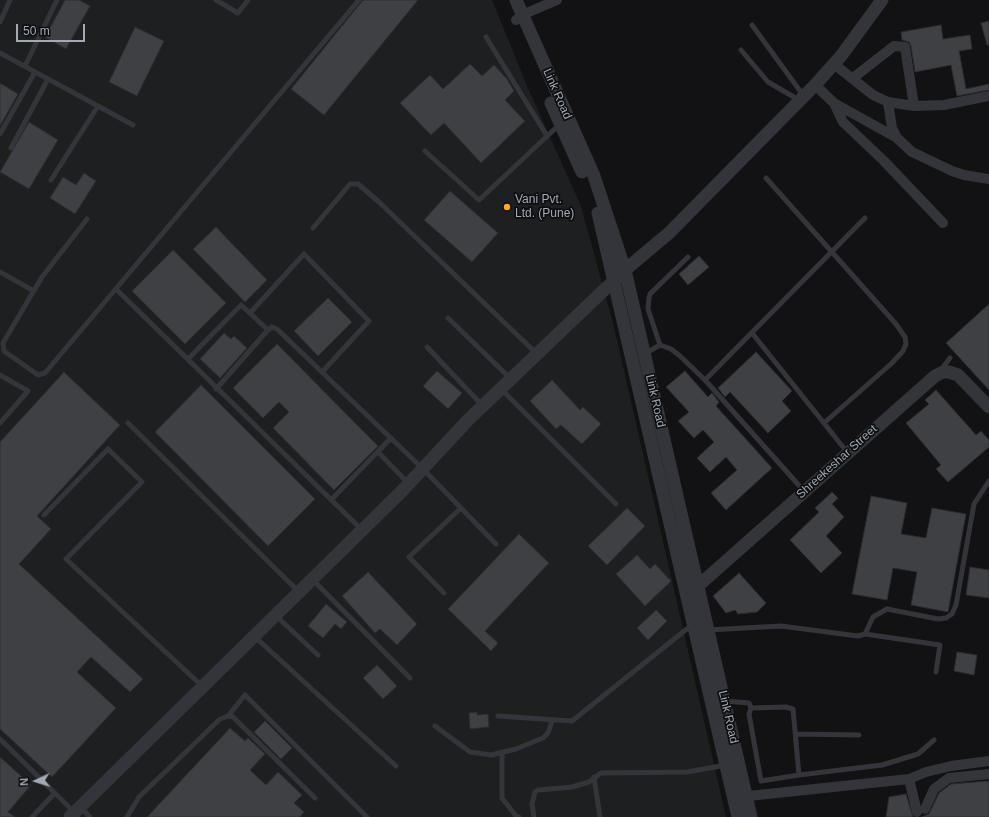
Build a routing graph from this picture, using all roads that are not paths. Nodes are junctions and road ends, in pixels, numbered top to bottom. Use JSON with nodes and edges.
{"nodes":[{"id":1,"x":10,"y":0,"type":"edge"},
{"id":2,"x":57,"y":0,"type":"edge"},
{"id":3,"x":216,"y":0,"type":"edge"},
{"id":4,"x":248,"y":0,"type":"edge"},
{"id":5,"x":359,"y":0,"type":"edge"},
{"id":6,"x":508,"y":0,"type":"edge"},
{"id":7,"x":516,"y":0,"type":"edge"},
{"id":8,"x":557,"y":0,"type":"edge"},
{"id":9,"x":879,"y":1,"type":"edge"},
{"id":10,"x":519,"y":17,"type":"junction"},
{"id":11,"x":0,"y":22,"type":"edge"},
{"id":12,"x":752,"y":25,"type":"dead end"},
{"id":13,"x":486,"y":37,"type":"dead end"},
{"id":14,"x":741,"y":50,"type":"dead end"},
{"id":15,"x":2,"y":54,"type":"edge"},
{"id":16,"x":0,"y":61,"type":"edge"},
{"id":17,"x":834,"y":64,"type":"junction"},
{"id":18,"x":25,"y":66,"type":"junction"},
{"id":19,"x":35,"y":72,"type":"junction"},
{"id":20,"x":853,"y":78,"type":"junction"},
{"id":21,"x":48,"y":79,"type":"junction"},
{"id":22,"x":815,"y":85,"type":"junction"},
{"id":23,"x":989,"y":96,"type":"edge"},
{"id":24,"x":802,"y":98,"type":"junction"},
{"id":25,"x":888,"y":102,"type":"junction"},
{"id":26,"x":834,"y":103,"type":"junction"},
{"id":27,"x":98,"y":106,"type":"junction"},
{"id":28,"x":914,"y":106,"type":"junction"},
{"id":29,"x":560,"y":124,"type":"junction"},
{"id":30,"x":132,"y":125,"type":"dead end"},
{"id":31,"x":0,"y":134,"type":"edge"},
{"id":32,"x":547,"y":136,"type":"junction"},
{"id":33,"x":897,"y":138,"type":"junction"},
{"id":34,"x":11,"y":148,"type":"dead end"},
{"id":35,"x":424,"y":151,"type":"dead end"},
{"id":36,"x":766,"y":178,"type":"dead end"},
{"id":37,"x":989,"y":179,"type":"edge"},
{"id":38,"x":51,"y":180,"type":"dead end"},
{"id":39,"x":865,"y":218,"type":"dead end"},
{"id":40,"x":87,"y":219,"type":"dead end"},
{"id":41,"x":943,"y":223,"type":"dead end"},
{"id":42,"x":312,"y":228,"type":"dead end"},
{"id":43,"x":832,"y":252,"type":"junction"},
{"id":44,"x":688,"y":257,"type":"dead end"},
{"id":45,"x":625,"y":270,"type":"junction"},
{"id":46,"x":0,"y":272,"type":"edge"},
{"id":47,"x":615,"y":280,"type":"junction"},
{"id":48,"x":116,"y":289,"type":"junction"},
{"id":49,"x":34,"y":291,"type":"junction"},
{"id":50,"x":250,"y":313,"type":"junction"},
{"id":51,"x":448,"y":318,"type":"dead end"},
{"id":52,"x":268,"y":330,"type":"junction"},
{"id":53,"x":752,"y":333,"type":"junction"},
{"id":54,"x":660,"y":345,"type":"junction"},
{"id":55,"x":427,"y":347,"type":"dead end"},
{"id":56,"x":537,"y":354,"type":"junction"},
{"id":57,"x":644,"y":354,"type":"junction"},
{"id":58,"x":950,"y":358,"type":"dead end"},
{"id":59,"x":188,"y":359,"type":"junction"},
{"id":60,"x":322,"y":372,"type":"junction"},
{"id":61,"x":939,"y":373,"type":"junction"},
{"id":62,"x":0,"y":375,"type":"edge"},
{"id":63,"x":511,"y":379,"type":"junction"},
{"id":64,"x":705,"y":380,"type":"junction"},
{"id":65,"x":216,"y":389,"type":"junction"},
{"id":66,"x":500,"y":389,"type":"junction"},
{"id":67,"x":483,"y":406,"type":"junction"},
{"id":68,"x":989,"y":407,"type":"edge"},
{"id":69,"x":0,"y":423,"type":"edge"},
{"id":70,"x":128,"y":423,"type":"dead end"},
{"id":71,"x":824,"y":423,"type":"junction"},
{"id":72,"x":392,"y":438,"type":"junction"},
{"id":73,"x":378,"y":452,"type":"junction"},
{"id":74,"x":848,"y":452,"type":"junction"},
{"id":75,"x":422,"y":468,"type":"junction"},
{"id":76,"x":989,"y":481,"type":"edge"},
{"id":77,"x":409,"y":483,"type":"junction"},
{"id":78,"x":804,"y":491,"type":"junction"},
{"id":79,"x":331,"y":500,"type":"junction"},
{"id":80,"x":616,"y":504,"type":"dead end"},
{"id":81,"x":461,"y":508,"type":"junction"},
{"id":82,"x":44,"y":515,"type":"dead end"},
{"id":83,"x":362,"y":531,"type":"junction"},
{"id":84,"x":496,"y":544,"type":"dead end"},
{"id":85,"x":313,"y":580,"type":"junction"},
{"id":86,"x":692,"y":588,"type":"junction"},
{"id":87,"x":300,"y":592,"type":"junction"},
{"id":88,"x":444,"y":593,"type":"dead end"},
{"id":89,"x":276,"y":616,"type":"junction"},
{"id":90,"x":694,"y":623,"type":"junction"},
{"id":91,"x":708,"y":630,"type":"junction"},
{"id":92,"x":864,"y":634,"type":"junction"},
{"id":93,"x":255,"y":637,"type":"junction"},
{"id":94,"x":318,"y":655,"type":"dead end"},
{"id":95,"x":936,"y":672,"type":"dead end"},
{"id":96,"x":410,"y":678,"type":"dead end"},
{"id":97,"x":203,"y":687,"type":"junction"},
{"id":98,"x":724,"y":701,"type":"junction"},
{"id":99,"x":751,"y":708,"type":"junction"},
{"id":100,"x":228,"y":716,"type":"junction"},
{"id":101,"x":498,"y":716,"type":"dead end"},
{"id":102,"x":552,"y":721,"type":"junction"},
{"id":103,"x":435,"y":726,"type":"dead end"},
{"id":104,"x":796,"y":734,"type":"junction"},
{"id":105,"x":859,"y":735,"type":"dead end"},
{"id":106,"x":0,"y":738,"type":"edge"},
{"id":107,"x":934,"y":740,"type":"dead end"},
{"id":108,"x":502,"y":752,"type":"junction"},
{"id":109,"x":989,"y":761,"type":"edge"},
{"id":110,"x":732,"y":763,"type":"junction"},
{"id":111,"x":396,"y":766,"type":"dead end"},
{"id":112,"x":989,"y":774,"type":"edge"},
{"id":113,"x":799,"y":775,"type":"junction"},
{"id":114,"x":594,"y":777,"type":"junction"},
{"id":115,"x":909,"y":779,"type":"junction"},
{"id":116,"x":55,"y":793,"type":"junction"},
{"id":117,"x":740,"y":797,"type":"junction"},
{"id":118,"x":315,"y":798,"type":"dead end"},
{"id":119,"x":75,"y":812,"type":"edge"},
{"id":120,"x":922,"y":814,"type":"edge"},
{"id":121,"x":32,"y":817,"type":"edge"},
{"id":122,"x":90,"y":817,"type":"edge"},
{"id":123,"x":127,"y":817,"type":"edge"},
{"id":124,"x":366,"y":817,"type":"edge"},
{"id":125,"x":519,"y":817,"type":"edge"},
{"id":126,"x":534,"y":817,"type":"edge"},
{"id":127,"x":600,"y":817,"type":"edge"},
{"id":128,"x":738,"y":817,"type":"edge"},
{"id":129,"x":751,"y":817,"type":"edge"}],
"edges":[{"from":1,"to":11,"type":"lane"},
{"from":2,"to":18,"type":"lane"},
{"from":3,"to":4,"type":"lane"},
{"from":5,"to":48,"type":"lane"},
{"from":6,"to":10,"type":"street","name":"Link Road"},
{"from":7,"to":10,"type":"street","name":"Link Road"},
{"from":8,"to":10,"type":"street"},
{"from":9,"to":17,"type":"street"},
{"from":10,"to":29,"type":"street","name":"Link Road"},
{"from":10,"to":45,"type":"street","name":"Link Road"},
{"from":12,"to":24,"type":"lane"},
{"from":13,"to":32,"type":"lane"},
{"from":14,"to":24,"type":"lane"},
{"from":15,"to":16,"type":"lane"},
{"from":15,"to":18,"type":"lane"},
{"from":17,"to":20,"type":"street"},
{"from":17,"to":22,"type":"street"},
{"from":18,"to":19,"type":"lane"},
{"from":19,"to":21,"type":"lane"},
{"from":19,"to":31,"type":"lane"},
{"from":20,"to":25,"type":"street"},
{"from":20,"to":28,"type":"street"},
{"from":21,"to":27,"type":"lane"},
{"from":21,"to":34,"type":"lane"},
{"from":22,"to":24,"type":"street"},
{"from":22,"to":26,"type":"street"},
{"from":23,"to":28,"type":"street"},
{"from":24,"to":45,"type":"street"},
{"from":25,"to":28,"type":"street"},
{"from":25,"to":33,"type":"street"},
{"from":26,"to":33,"type":"street"},
{"from":26,"to":41,"type":"street"},
{"from":27,"to":30,"type":"lane"},
{"from":27,"to":38,"type":"lane"},
{"from":29,"to":32,"type":"lane"},
{"from":29,"to":47,"type":"street","name":"Link Road"},
{"from":32,"to":35,"type":"lane"},
{"from":33,"to":37,"type":"street"},
{"from":36,"to":43,"type":"lane"},
{"from":39,"to":43,"type":"lane"},
{"from":40,"to":49,"type":"lane"},
{"from":42,"to":56,"type":"lane"},
{"from":43,"to":53,"type":"lane"},
{"from":43,"to":71,"type":"lane"},
{"from":44,"to":54,"type":"lane"},
{"from":45,"to":47,"type":"street"},
{"from":45,"to":57,"type":"street","name":"Link Road"},
{"from":46,"to":49,"type":"lane"},
{"from":47,"to":56,"type":"street"},
{"from":47,"to":86,"type":"street","name":"Link Road"},
{"from":48,"to":49,"type":"lane"},
{"from":48,"to":59,"type":"lane"},
{"from":50,"to":52,"type":"lane"},
{"from":50,"to":59,"type":"lane"},
{"from":50,"to":60,"type":"lane"},
{"from":51,"to":63,"type":"lane"},
{"from":52,"to":60,"type":"lane"},
{"from":52,"to":65,"type":"lane"},
{"from":53,"to":64,"type":"lane"},
{"from":53,"to":71,"type":"lane"},
{"from":54,"to":57,"type":"lane"},
{"from":54,"to":64,"type":"lane"},
{"from":55,"to":67,"type":"lane"},
{"from":56,"to":63,"type":"street"},
{"from":57,"to":86,"type":"street","name":"Link Road"},
{"from":58,"to":61,"type":"lane"},
{"from":59,"to":65,"type":"lane"},
{"from":60,"to":72,"type":"lane"},
{"from":61,"to":68,"type":"street"},
{"from":61,"to":74,"type":"street","name":"Shreekeshar Street"},
{"from":62,"to":69,"type":"lane"},
{"from":63,"to":66,"type":"street"},
{"from":64,"to":78,"type":"lane"},
{"from":65,"to":79,"type":"lane"},
{"from":66,"to":67,"type":"street"},
{"from":66,"to":80,"type":"lane"},
{"from":67,"to":75,"type":"street"},
{"from":70,"to":87,"type":"lane"},
{"from":71,"to":74,"type":"lane"},
{"from":72,"to":73,"type":"lane"},
{"from":72,"to":75,"type":"lane"},
{"from":73,"to":77,"type":"lane"},
{"from":73,"to":79,"type":"lane"},
{"from":74,"to":78,"type":"street","name":"Shreekeshar Street"},
{"from":75,"to":77,"type":"street"},
{"from":75,"to":81,"type":"lane"},
{"from":76,"to":92,"type":"lane"},
{"from":77,"to":83,"type":"street"},
{"from":78,"to":86,"type":"street","name":"Shreekeshar Street"},
{"from":79,"to":83,"type":"lane"},
{"from":81,"to":84,"type":"lane"},
{"from":81,"to":88,"type":"lane"},
{"from":82,"to":97,"type":"lane"},
{"from":83,"to":85,"type":"street"},
{"from":85,"to":87,"type":"street"},
{"from":85,"to":96,"type":"lane"},
{"from":86,"to":90,"type":"street","name":"Link Road"},
{"from":86,"to":91,"type":"street","name":"Link Road"},
{"from":87,"to":89,"type":"street"},
{"from":89,"to":93,"type":"street"},
{"from":89,"to":94,"type":"lane"},
{"from":90,"to":102,"type":"lane"},
{"from":90,"to":110,"type":"street","name":"Link Road"},
{"from":91,"to":92,"type":"lane"},
{"from":91,"to":98,"type":"street","name":"Link Road"},
{"from":92,"to":95,"type":"lane"},
{"from":93,"to":97,"type":"street"},
{"from":93,"to":111,"type":"lane"},
{"from":97,"to":119,"type":"street"},
{"from":98,"to":99,"type":"lane"},
{"from":98,"to":110,"type":"street","name":"Link Road"},
{"from":99,"to":104,"type":"lane"},
{"from":99,"to":113,"type":"lane"},
{"from":100,"to":118,"type":"lane"},
{"from":100,"to":123,"type":"lane"},
{"from":100,"to":124,"type":"lane"},
{"from":101,"to":102,"type":"lane"},
{"from":102,"to":108,"type":"lane"},
{"from":103,"to":108,"type":"lane"},
{"from":104,"to":105,"type":"lane"},
{"from":104,"to":113,"type":"lane"},
{"from":106,"to":116,"type":"lane"},
{"from":107,"to":113,"type":"lane"},
{"from":108,"to":125,"type":"lane"},
{"from":109,"to":115,"type":"street"},
{"from":110,"to":114,"type":"lane"},
{"from":110,"to":117,"type":"street","name":"Link Road"},
{"from":112,"to":120,"type":"street"},
{"from":114,"to":126,"type":"lane"},
{"from":114,"to":127,"type":"lane"},
{"from":115,"to":117,"type":"street"},
{"from":115,"to":120,"type":"street"},
{"from":116,"to":119,"type":"lane"},
{"from":116,"to":121,"type":"lane"},
{"from":117,"to":128,"type":"street","name":"Link Road"},
{"from":117,"to":129,"type":"street","name":"Link Road"},
{"from":119,"to":122,"type":"lane"}]}
